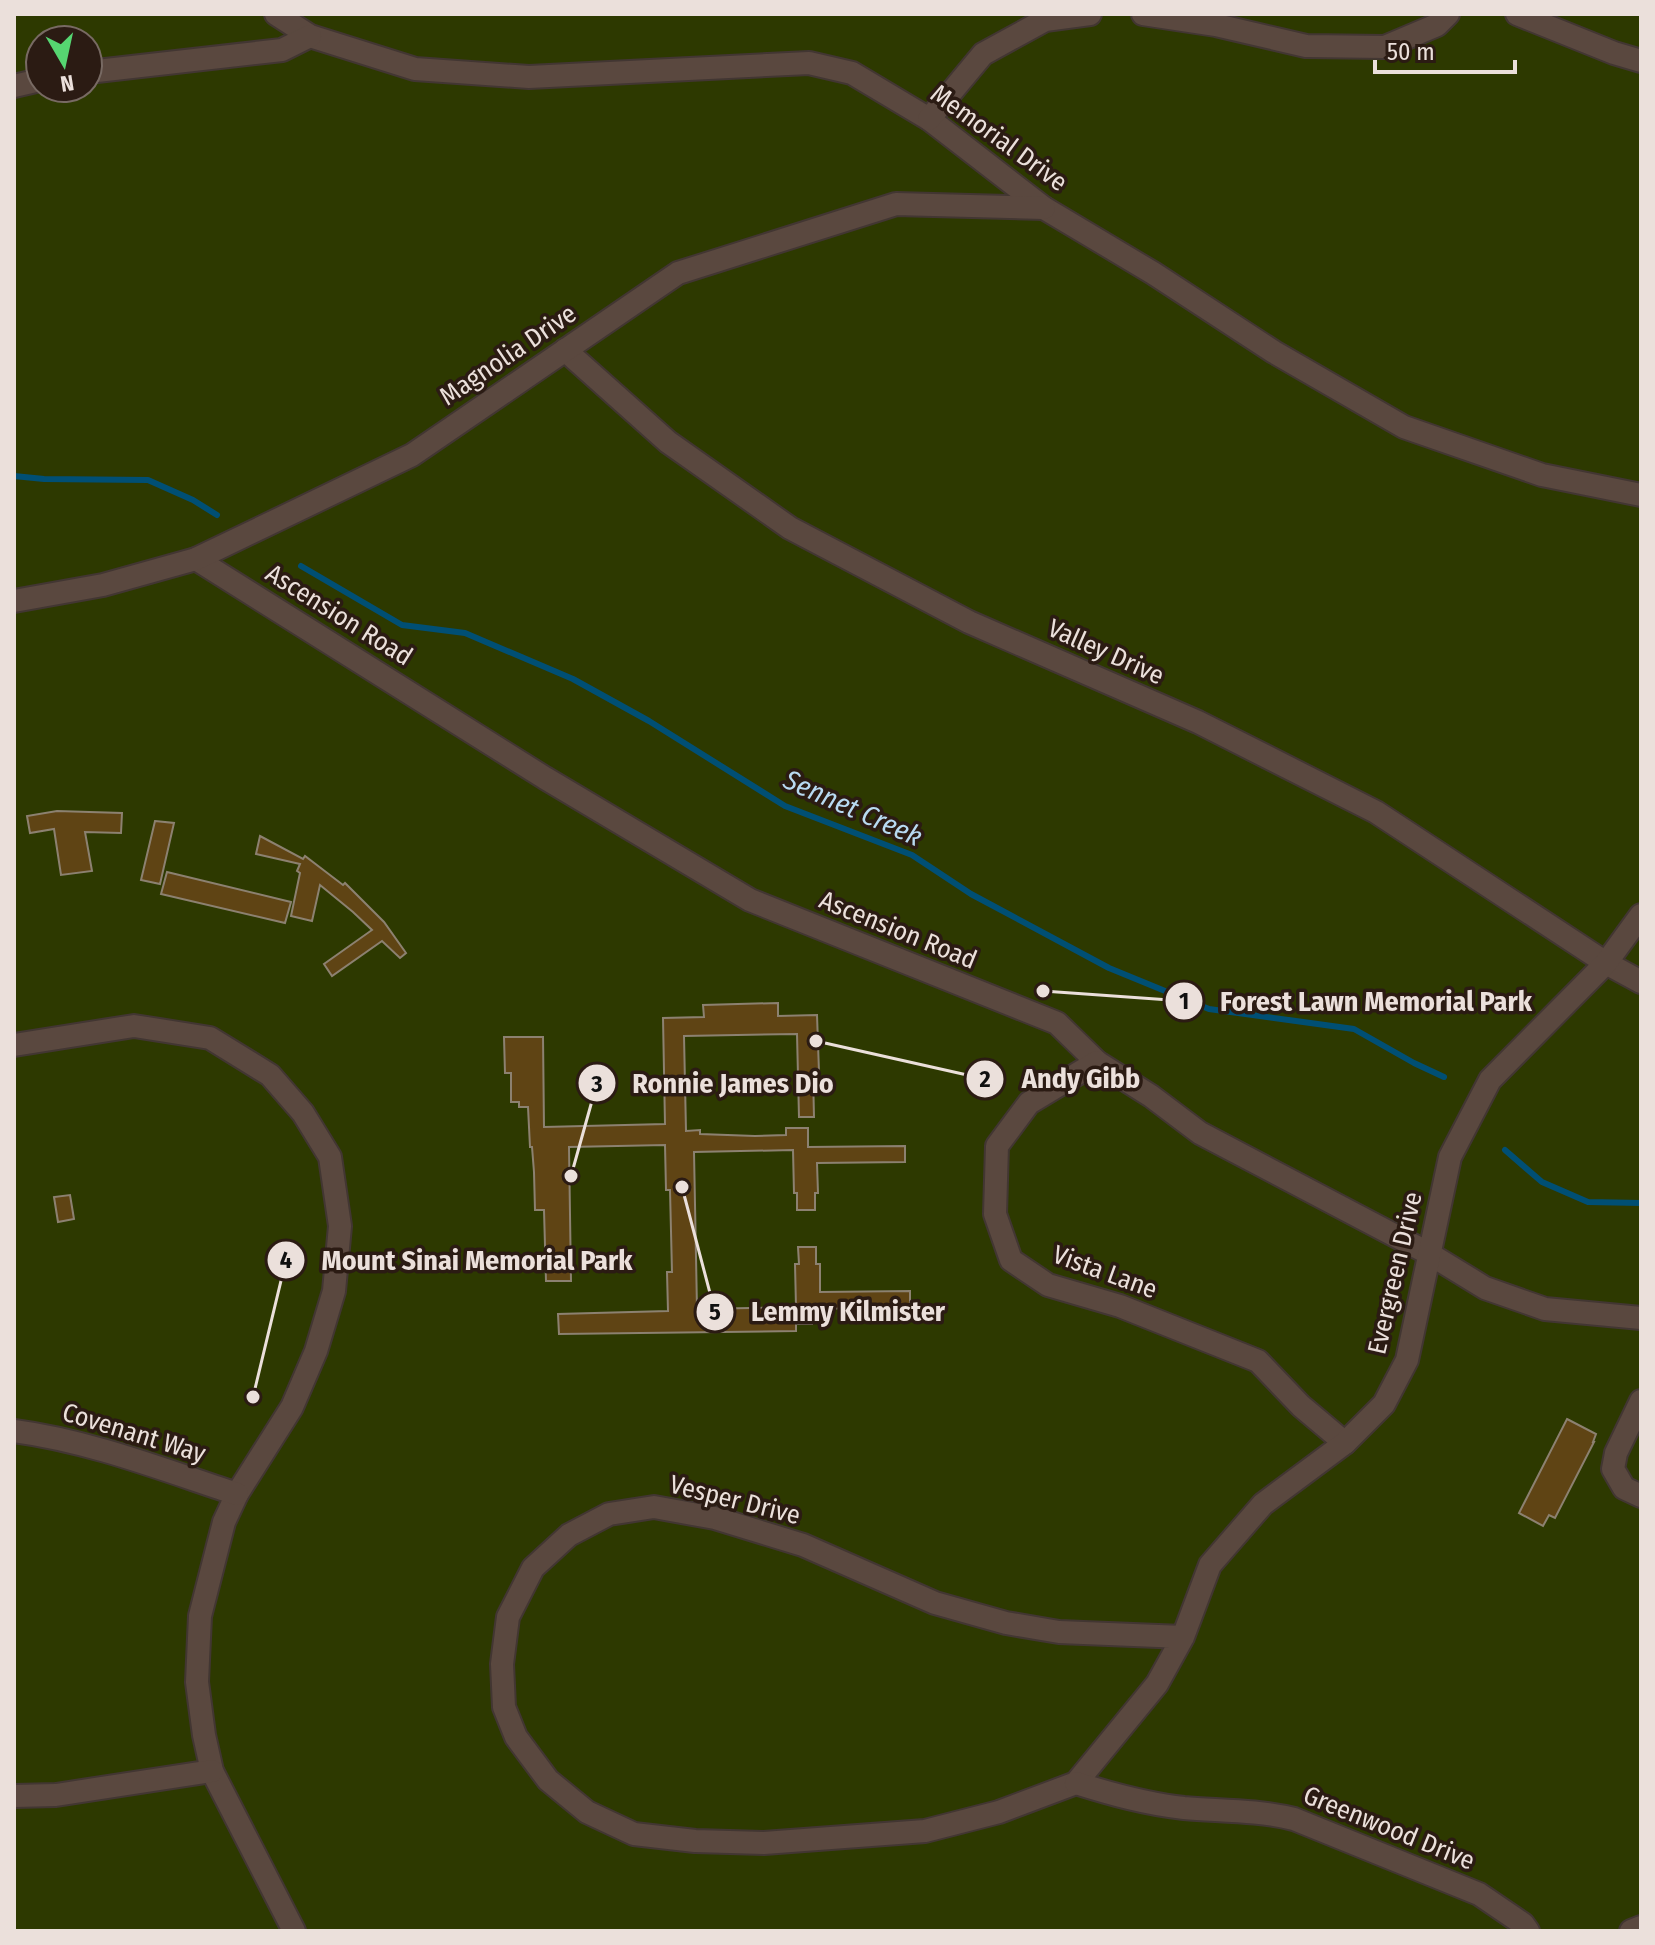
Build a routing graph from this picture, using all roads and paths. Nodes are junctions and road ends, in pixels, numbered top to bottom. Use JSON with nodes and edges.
{"nodes":[{"id":1,"x":276,"y":14,"type":"edge"},
{"id":2,"x":1090,"y":14,"type":"edge"},
{"id":3,"x":1143,"y":14,"type":"edge"},
{"id":4,"x":1448,"y":14,"type":"edge"},
{"id":5,"x":1517,"y":14,"type":"edge"},
{"id":6,"x":310,"y":36,"type":"junction"},
{"id":7,"x":1641,"y":61,"type":"edge"},
{"id":8,"x":104,"y":70,"type":"edge"},
{"id":9,"x":929,"y":119,"type":"junction"},
{"id":10,"x":1044,"y":208,"type":"junction"},
{"id":11,"x":565,"y":350,"type":"junction"},
{"id":12,"x":1641,"y":495,"type":"edge"},
{"id":13,"x":196,"y":559,"type":"junction"},
{"id":14,"x":14,"y":601,"type":"edge"},
{"id":15,"x":1640,"y":918,"type":"edge"},
{"id":16,"x":1606,"y":963,"type":"junction"},
{"id":17,"x":1641,"y":982,"type":"edge"},
{"id":18,"x":14,"y":1045,"type":"edge"},
{"id":19,"x":1097,"y":1062,"type":"junction"},
{"id":20,"x":1428,"y":1253,"type":"junction"},
{"id":21,"x":1641,"y":1318,"type":"edge"},
{"id":22,"x":1641,"y":1401,"type":"edge"},
{"id":23,"x":14,"y":1431,"type":"edge"},
{"id":24,"x":1345,"y":1443,"type":"junction"},
{"id":25,"x":237,"y":1494,"type":"junction"},
{"id":26,"x":1641,"y":1496,"type":"edge"},
{"id":27,"x":1183,"y":1637,"type":"junction"},
{"id":28,"x":212,"y":1771,"type":"junction"},
{"id":29,"x":1076,"y":1783,"type":"junction"},
{"id":30,"x":14,"y":1796,"type":"edge"},
{"id":31,"x":1641,"y":1927,"type":"edge"},
{"id":32,"x":294,"y":1931,"type":"edge"},
{"id":33,"x":1528,"y":1931,"type":"edge"},
{"id":34,"x":1631,"y":1931,"type":"edge"}],
"edges":[{"from":1,"to":6,"type":"lane","name":"Memorial Drive"},
{"from":2,"to":9,"type":"lane"},
{"from":3,"to":4,"type":"lane"},
{"from":5,"to":7,"type":"lane"},
{"from":6,"to":8,"type":"lane"},
{"from":6,"to":9,"type":"lane","name":"Memorial Drive"},
{"from":9,"to":10,"type":"lane","name":"Memorial Drive"},
{"from":10,"to":11,"type":"lane","name":"Magnolia Drive"},
{"from":10,"to":12,"type":"lane","name":"Memorial Drive"},
{"from":11,"to":13,"type":"lane","name":"Magnolia Drive"},
{"from":11,"to":16,"type":"lane","name":"Valley Drive"},
{"from":13,"to":14,"type":"lane","name":"Magnolia Drive"},
{"from":13,"to":19,"type":"lane","name":"Ascension Road"},
{"from":15,"to":16,"type":"lane","name":"Evergreen Drive"},
{"from":16,"to":17,"type":"lane","name":"Valley Drive"},
{"from":16,"to":20,"type":"lane","name":"Evergreen Drive"},
{"from":18,"to":25,"type":"lane"},
{"from":19,"to":20,"type":"lane","name":"Ascension Road"},
{"from":19,"to":24,"type":"lane","name":"Vista Lane"},
{"from":20,"to":21,"type":"lane","name":"Ascension Road"},
{"from":20,"to":24,"type":"lane","name":"Evergreen Drive"},
{"from":22,"to":26,"type":"lane"},
{"from":23,"to":25,"type":"lane","name":"Covenant Way"},
{"from":24,"to":27,"type":"lane","name":"Evergreen Drive"},
{"from":25,"to":28,"type":"lane"},
{"from":27,"to":29,"type":"lane","name":"Evergreen Drive"},
{"from":27,"to":29,"type":"lane","name":"Vesper Drive"},
{"from":28,"to":30,"type":"lane"},
{"from":28,"to":32,"type":"lane"},
{"from":29,"to":33,"type":"lane","name":"Greenwood Drive"},
{"from":31,"to":34,"type":"lane"}]}
